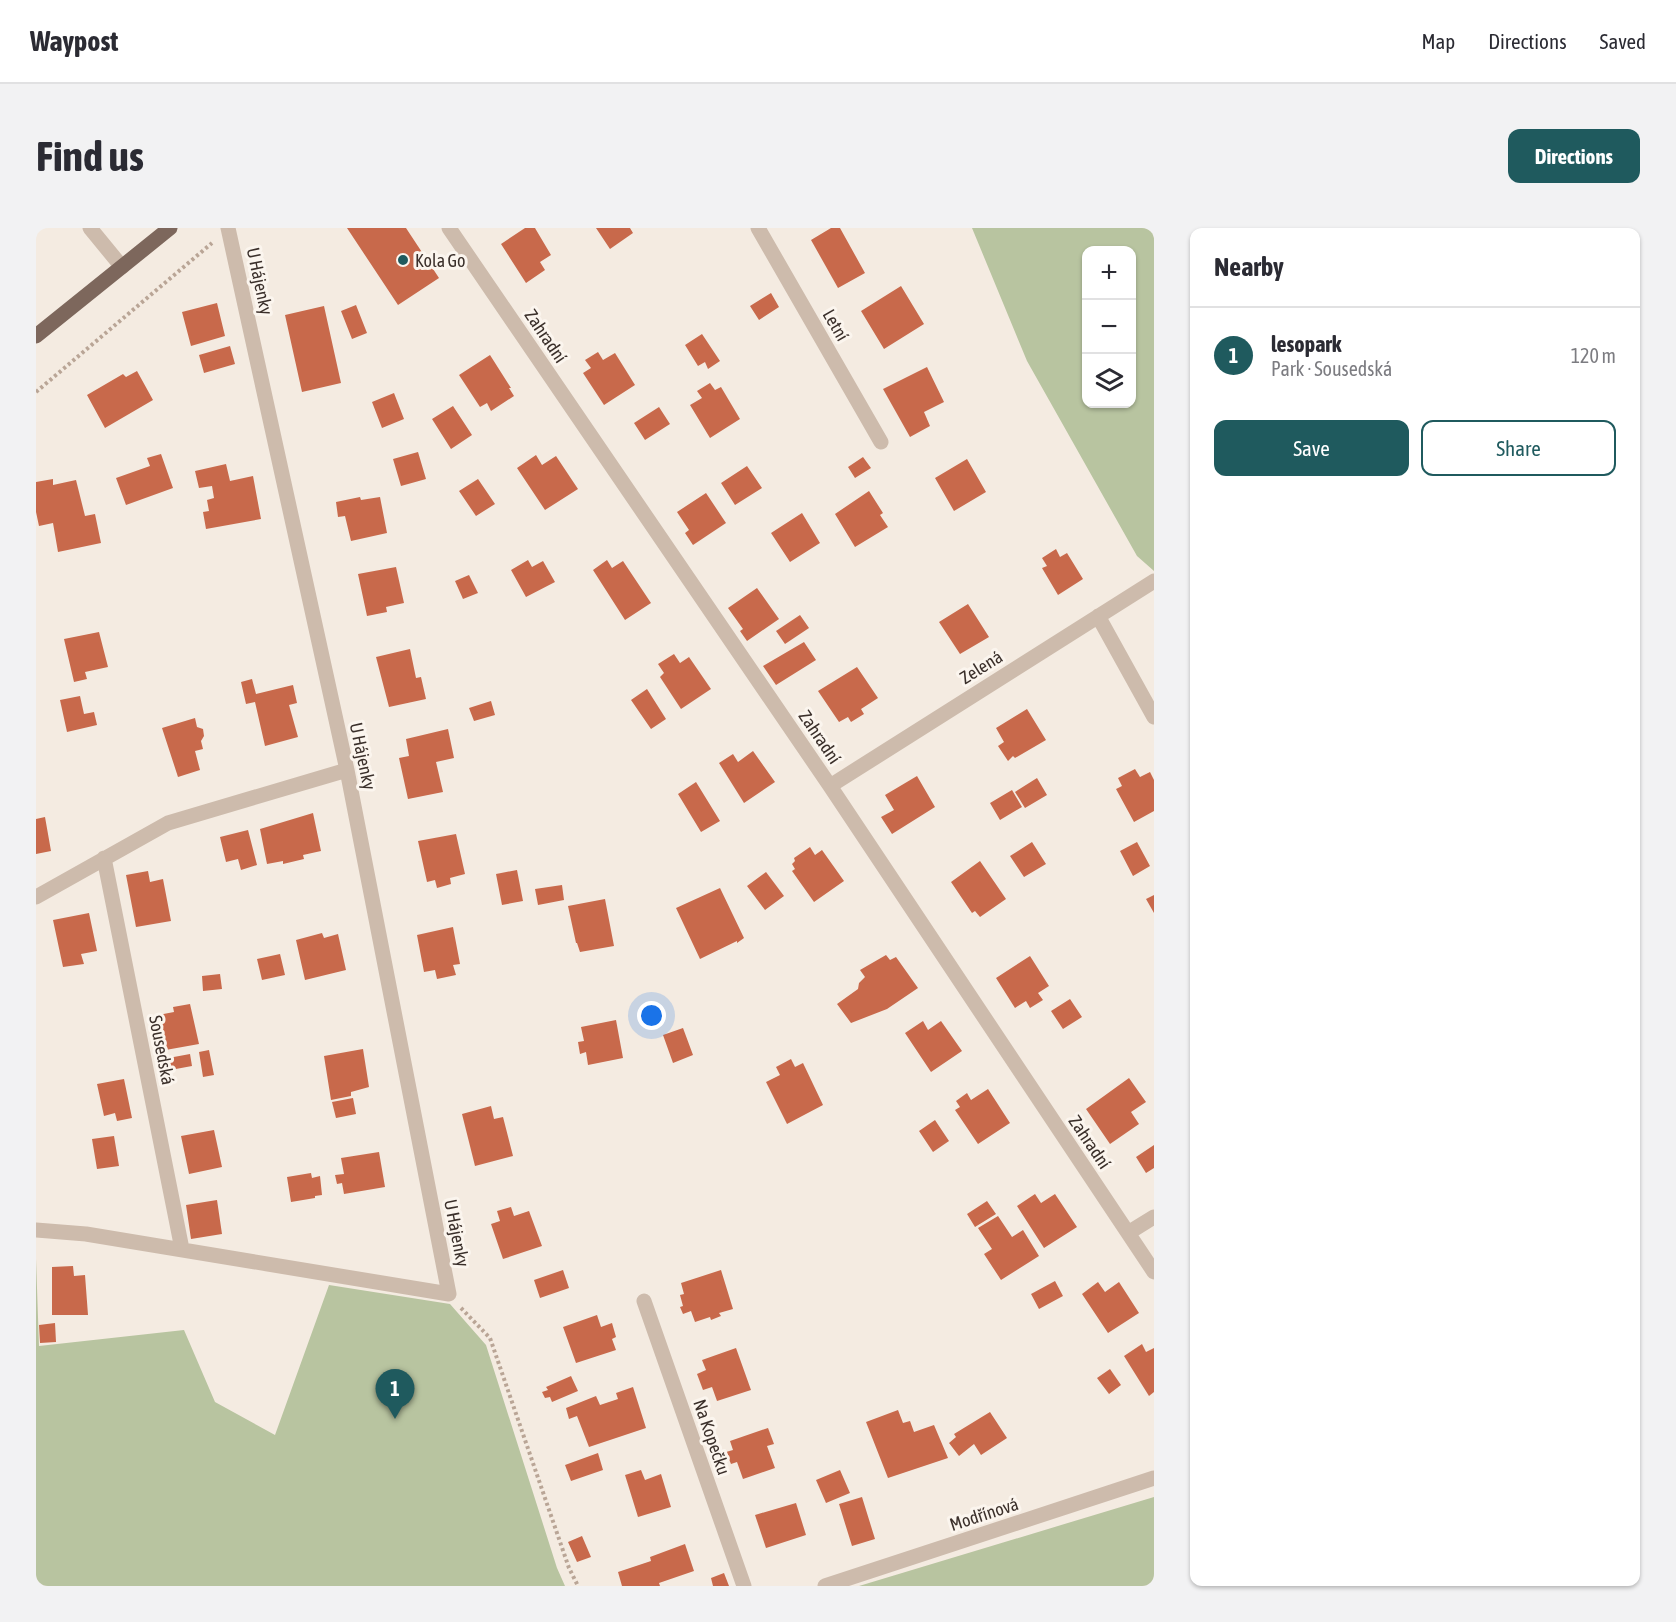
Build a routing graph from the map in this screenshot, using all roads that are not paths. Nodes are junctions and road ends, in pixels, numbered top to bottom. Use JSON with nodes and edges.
{"nodes":[{"id":1,"x":90,"y":228,"type":"edge"},
{"id":2,"x":170,"y":228,"type":"edge"},
{"id":3,"x":228,"y":228,"type":"edge"},
{"id":4,"x":449,"y":228,"type":"edge"},
{"id":5,"x":759,"y":228,"type":"edge"},
{"id":6,"x":122,"y":267,"type":"junction"},
{"id":7,"x":36,"y":336,"type":"edge"},
{"id":8,"x":880,"y":441,"type":"dead end"},
{"id":9,"x":1154,"y":581,"type":"edge"},
{"id":10,"x":1098,"y":616,"type":"junction"},
{"id":11,"x":1154,"y":717,"type":"edge"},
{"id":12,"x":346,"y":770,"type":"junction"},
{"id":13,"x":830,"y":786,"type":"junction"},
{"id":14,"x":104,"y":858,"type":"junction"},
{"id":15,"x":36,"y":897,"type":"edge"},
{"id":16,"x":1154,"y":1217,"type":"edge"},
{"id":17,"x":36,"y":1230,"type":"edge"},
{"id":18,"x":1128,"y":1233,"type":"junction"},
{"id":19,"x":182,"y":1250,"type":"junction"},
{"id":20,"x":1154,"y":1272,"type":"edge"},
{"id":21,"x":644,"y":1301,"type":"dead end"},
{"id":22,"x":1154,"y":1478,"type":"edge"},
{"id":23,"x":744,"y":1586,"type":"edge"},
{"id":24,"x":825,"y":1586,"type":"edge"}],
"edges":[{"from":1,"to":6,"type":"street"},
{"from":2,"to":6,"type":"main road"},
{"from":3,"to":12,"type":"street","name":"U Hájenky"},
{"from":4,"to":13,"type":"street","name":"Zahradní"},
{"from":5,"to":8,"type":"street","name":"Letní"},
{"from":6,"to":7,"type":"main road"},
{"from":9,"to":10,"type":"street","name":"Zelená"},
{"from":10,"to":11,"type":"street"},
{"from":10,"to":13,"type":"street","name":"Zelená"},
{"from":12,"to":14,"type":"street"},
{"from":12,"to":19,"type":"street","name":"U Hájenky"},
{"from":13,"to":18,"type":"street","name":"Zahradní"},
{"from":14,"to":15,"type":"street"},
{"from":14,"to":19,"type":"street","name":"Sousedská"},
{"from":16,"to":18,"type":"street"},
{"from":17,"to":19,"type":"street"},
{"from":18,"to":20,"type":"street","name":"Zahradní"},
{"from":21,"to":23,"type":"street","name":"Na Kopečku"},
{"from":22,"to":24,"type":"street","name":"Modřínová"}]}
